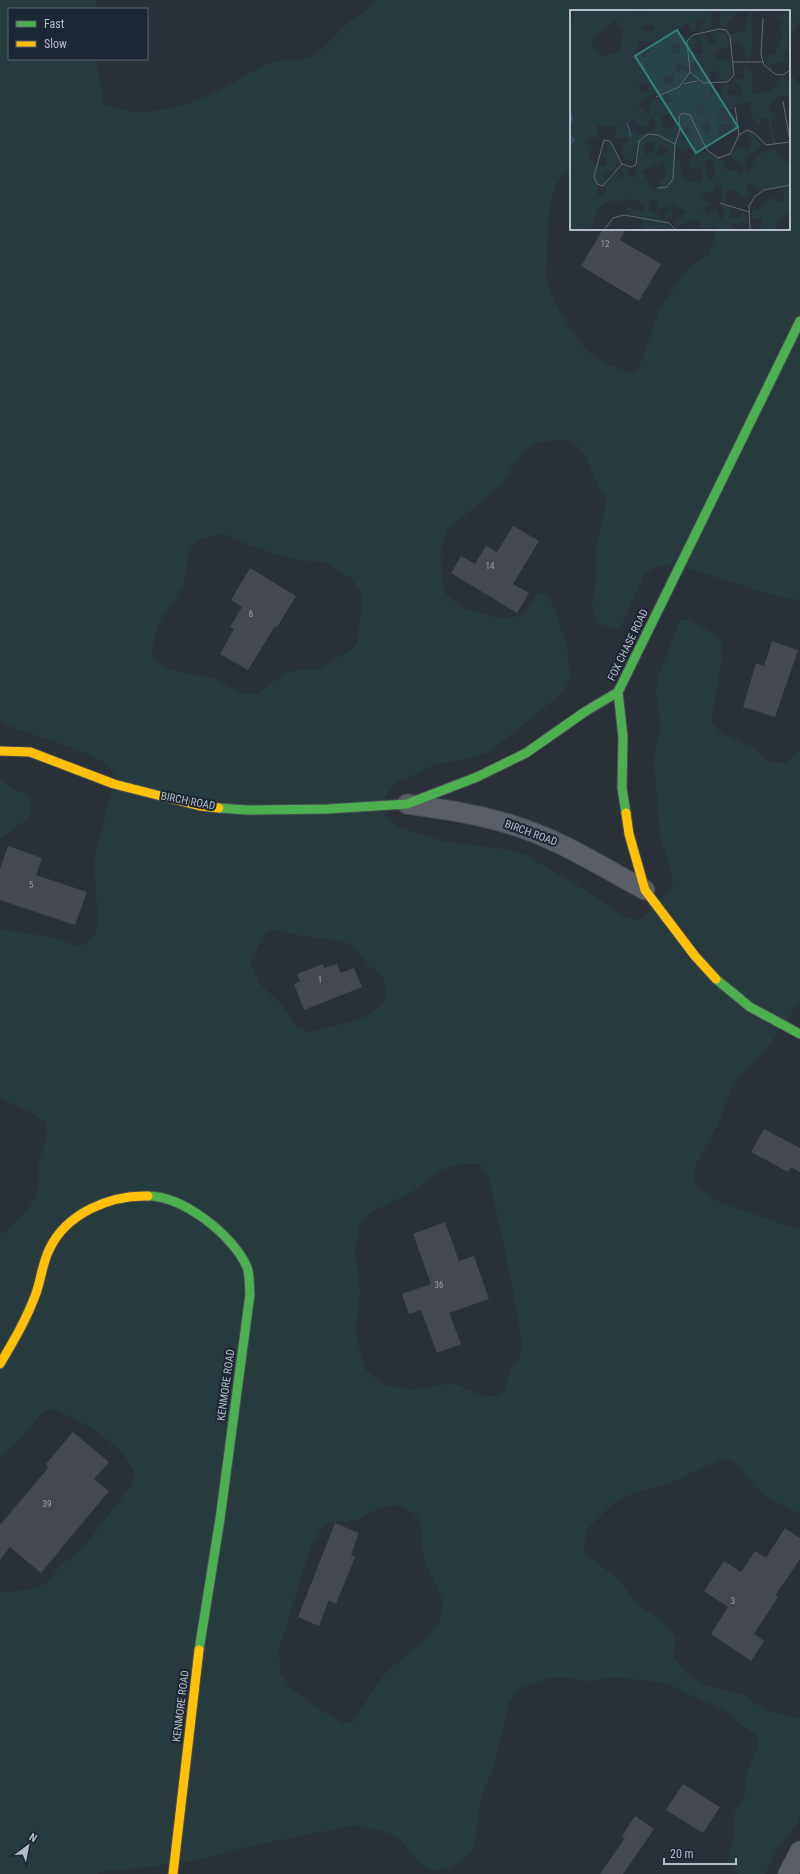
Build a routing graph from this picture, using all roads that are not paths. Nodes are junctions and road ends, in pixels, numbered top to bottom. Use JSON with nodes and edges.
{"nodes":[{"id":1,"x":800,"y":321,"type":"edge"},
{"id":2,"x":618,"y":692,"type":"junction"},
{"id":3,"x":0,"y":751,"type":"edge"},
{"id":4,"x":407,"y":804,"type":"junction"},
{"id":5,"x":645,"y":890,"type":"junction"},
{"id":6,"x":800,"y":1034,"type":"edge"},
{"id":7,"x":0,"y":1364,"type":"edge"},
{"id":8,"x":800,"y":1851,"type":"edge"},
{"id":9,"x":173,"y":1874,"type":"edge"},
{"id":10,"x":788,"y":1874,"type":"edge"}],
"edges":[{"from":1,"to":2,"type":"street","name":"FOX CHASE ROAD"},
{"from":2,"to":4,"type":"street","name":"BIRCH ROAD"},
{"from":2,"to":5,"type":"street","name":"FOX CHASE ROAD"},
{"from":3,"to":4,"type":"street","name":"BIRCH ROAD"},
{"from":4,"to":5,"type":"street","name":"BIRCH ROAD"},
{"from":5,"to":6,"type":"street","name":"FOX CHASE ROAD"},
{"from":7,"to":9,"type":"street","name":"KENMORE ROAD"},
{"from":8,"to":10,"type":"street"}]}
